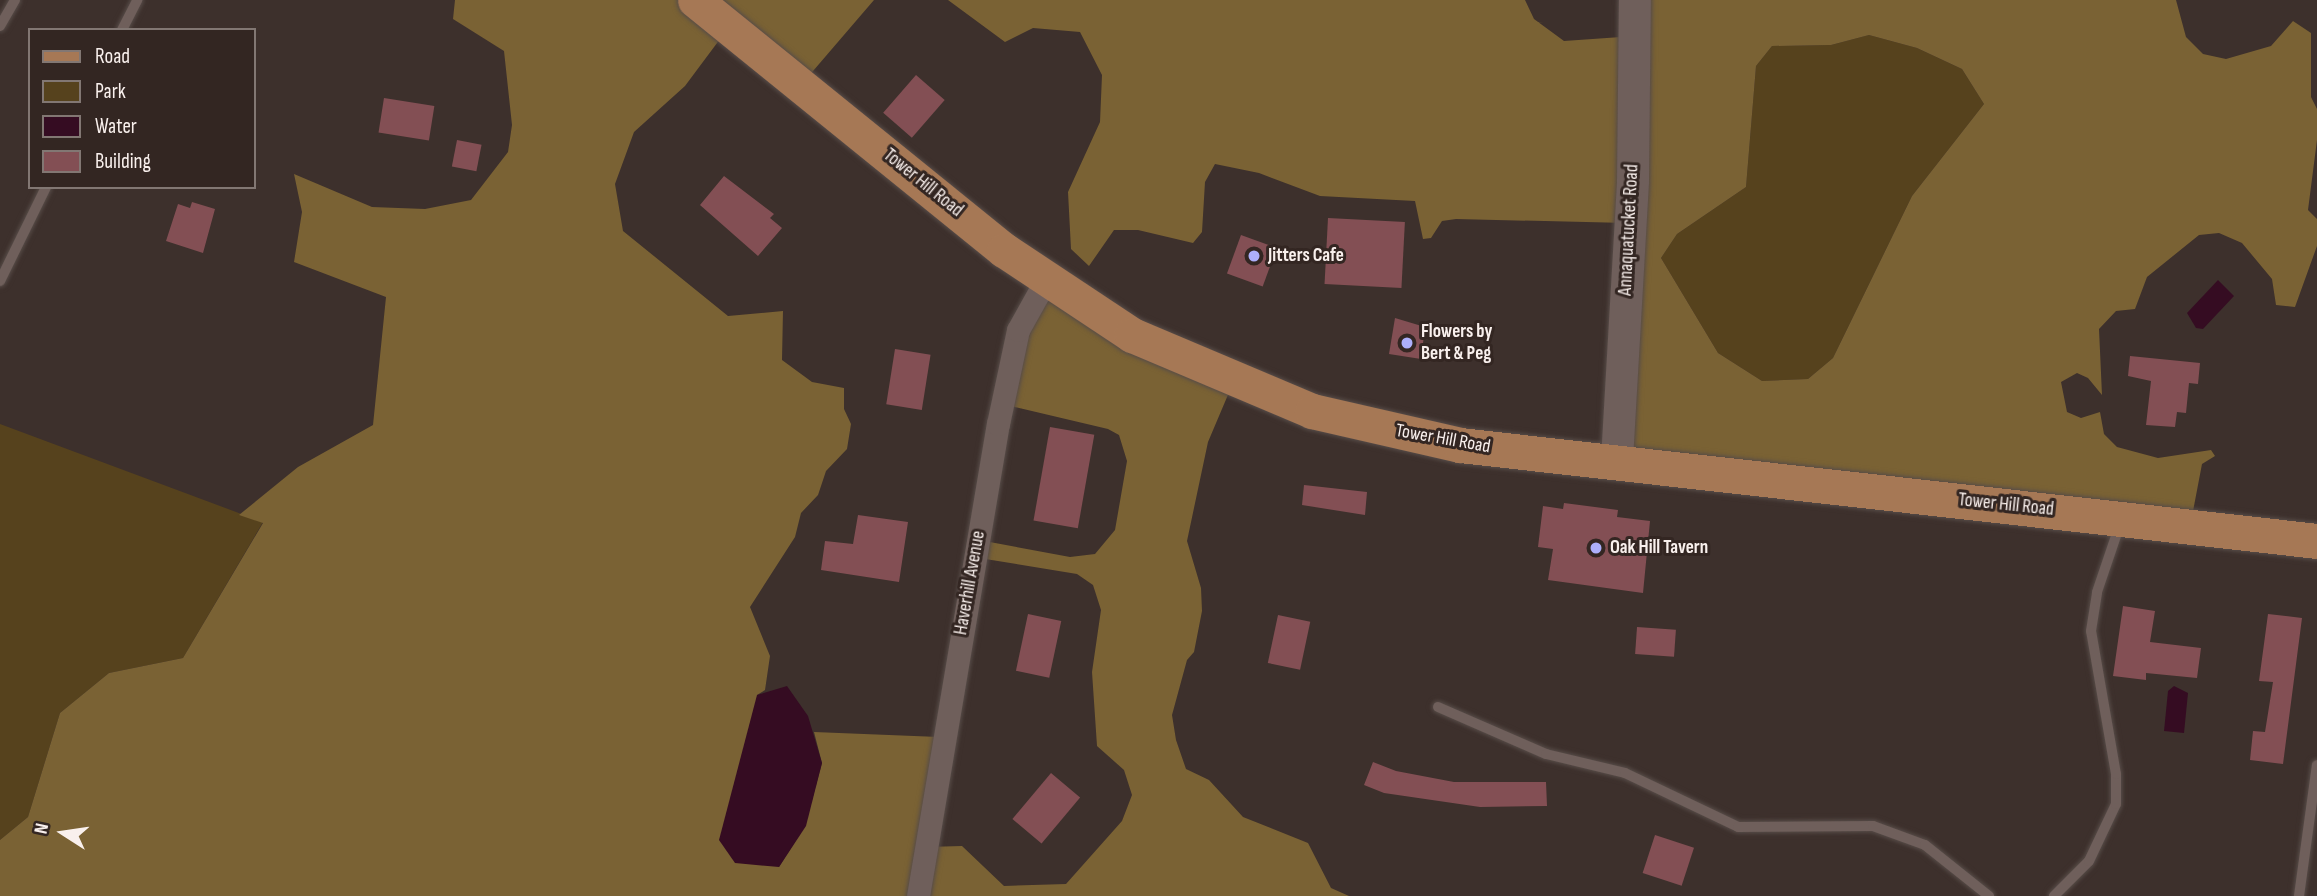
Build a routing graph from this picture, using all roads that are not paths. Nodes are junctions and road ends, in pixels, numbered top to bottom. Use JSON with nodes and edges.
{"nodes":[{"id":1,"x":15,"y":0,"type":"edge"},
{"id":2,"x":137,"y":0,"type":"edge"},
{"id":3,"x":695,"y":0,"type":"edge"},
{"id":4,"x":1635,"y":0,"type":"edge"},
{"id":5,"x":0,"y":26,"type":"edge"},
{"id":6,"x":123,"y":28,"type":"edge"},
{"id":7,"x":46,"y":189,"type":"edge"},
{"id":8,"x":1047,"y":278,"type":"junction"},
{"id":9,"x":0,"y":281,"type":"edge"},
{"id":10,"x":1617,"y":460,"type":"junction"},
{"id":11,"x":2122,"y":518,"type":"junction"},
{"id":12,"x":2317,"y":541,"type":"edge"},
{"id":13,"x":1438,"y":707,"type":"dead end"},
{"id":14,"x":2317,"y":765,"type":"edge"},
{"id":15,"x":918,"y":896,"type":"edge"},
{"id":16,"x":1989,"y":896,"type":"edge"},
{"id":17,"x":2054,"y":896,"type":"edge"},
{"id":18,"x":2299,"y":896,"type":"edge"}],
"edges":[{"from":1,"to":5,"type":"lane"},
{"from":2,"to":6,"type":"lane"},
{"from":3,"to":8,"type":"main road","name":"Tower Hill Road"},
{"from":4,"to":10,"type":"street","name":"Annaquatucket Road"},
{"from":7,"to":9,"type":"lane"},
{"from":8,"to":10,"type":"main road","name":"Tower Hill Road"},
{"from":8,"to":15,"type":"street","name":"Haverhill Avenue"},
{"from":10,"to":11,"type":"main road","name":"Tower Hill Road"},
{"from":11,"to":12,"type":"main road","name":"Tower Hill Road"},
{"from":11,"to":17,"type":"lane"},
{"from":13,"to":16,"type":"lane"},
{"from":14,"to":18,"type":"lane"}]}
